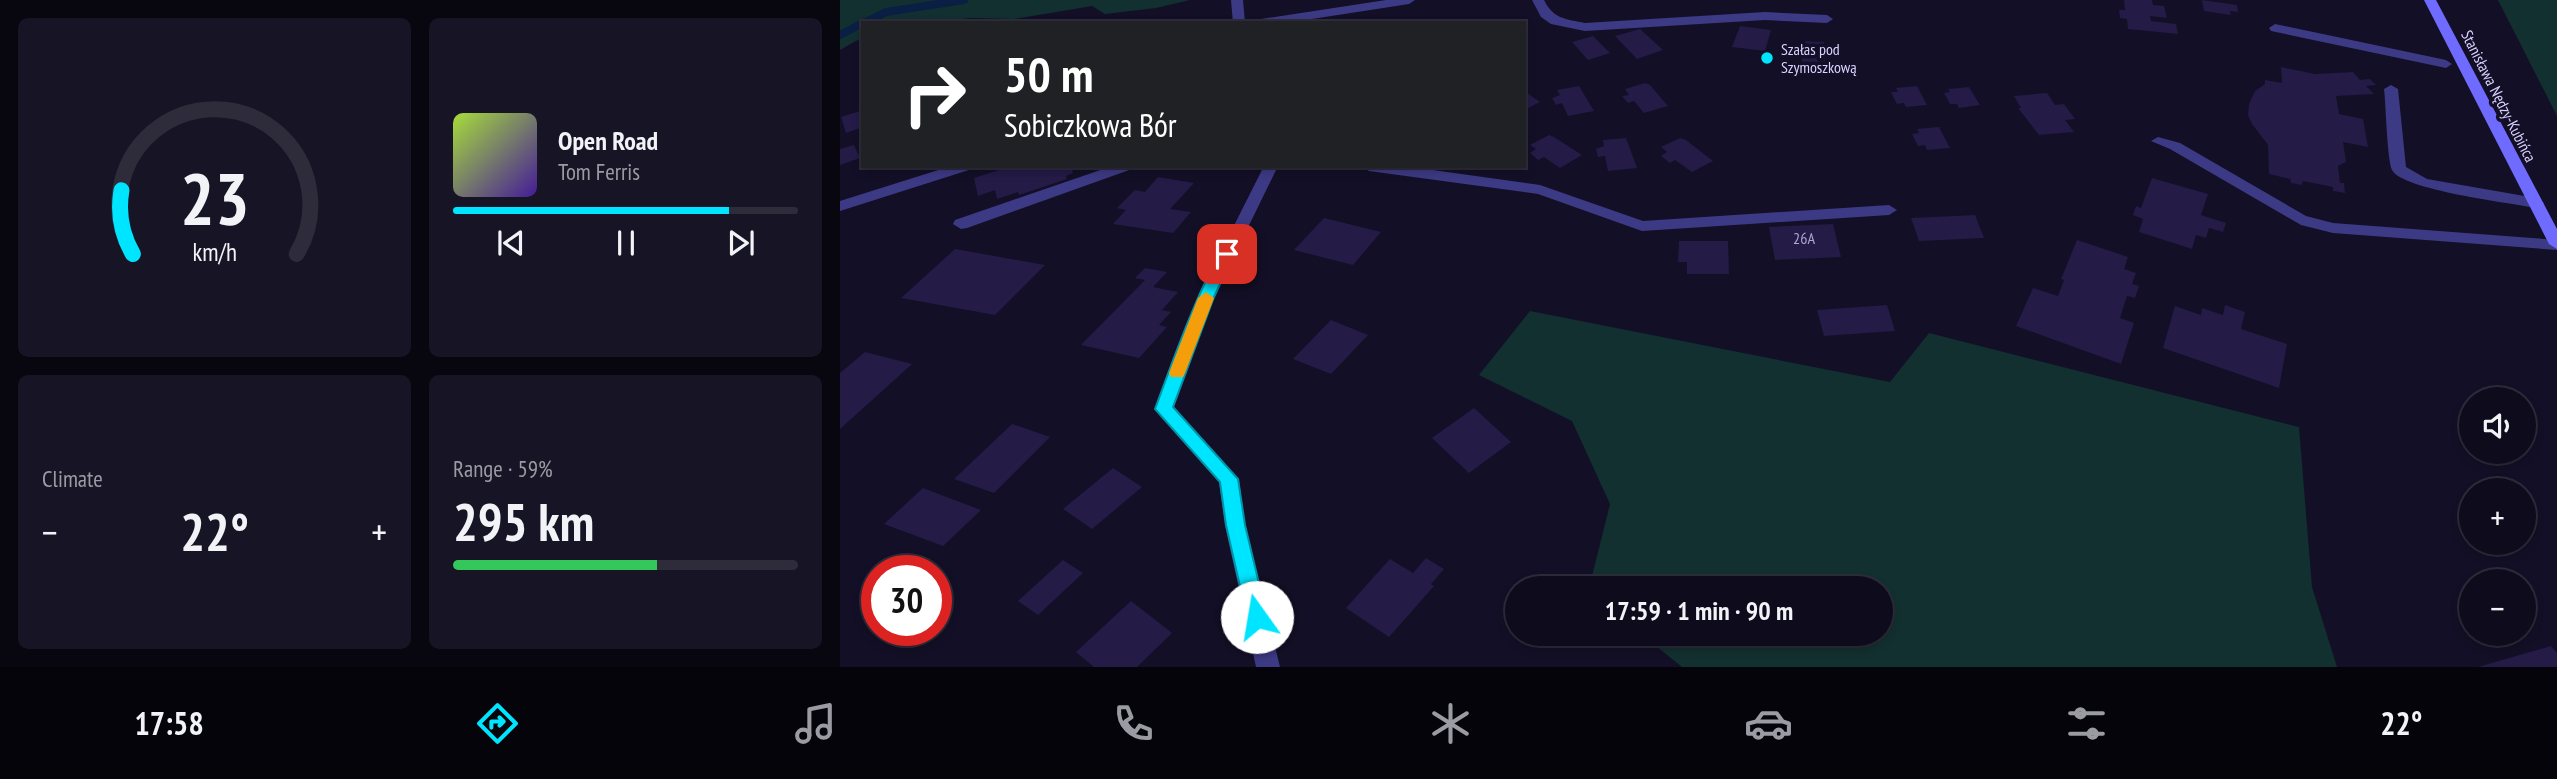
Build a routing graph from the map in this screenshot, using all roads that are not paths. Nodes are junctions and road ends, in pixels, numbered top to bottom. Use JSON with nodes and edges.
{"nodes":[{"id":1,"x":1237,"y":0,"type":"edge"},
{"id":2,"x":1409,"y":0,"type":"edge"},
{"id":3,"x":1538,"y":0,"type":"edge"},
{"id":4,"x":2430,"y":0,"type":"edge"},
{"id":5,"x":1826,"y":19,"type":"dead end"},
{"id":6,"x":1240,"y":21,"type":"edge"},
{"id":7,"x":1274,"y":21,"type":"edge"},
{"id":8,"x":2274,"y":28,"type":"dead end"},
{"id":9,"x":2446,"y":64,"type":"dead end"},
{"id":10,"x":2390,"y":89,"type":"dead end"},
{"id":11,"x":2158,"y":141,"type":"dead end"},
{"id":12,"x":961,"y":168,"type":"edge"},
{"id":13,"x":1122,"y":168,"type":"edge"},
{"id":14,"x":1270,"y":168,"type":"edge"},
{"id":15,"x":1382,"y":168,"type":"edge"},
{"id":16,"x":2536,"y":204,"type":"junction"},
{"id":17,"x":840,"y":206,"type":"edge"},
{"id":18,"x":1889,"y":210,"type":"dead end"},
{"id":19,"x":961,"y":224,"type":"dead end"},
{"id":20,"x":2557,"y":245,"type":"edge"},
{"id":21,"x":1268,"y":667,"type":"edge"}],
"edges":[{"from":1,"to":6,"type":"street"},
{"from":2,"to":7,"type":"street"},
{"from":3,"to":5,"type":"street"},
{"from":4,"to":16,"type":"street","name":"Stanisława Nędzy-Kubińca"},
{"from":8,"to":9,"type":"street"},
{"from":10,"to":16,"type":"street"},
{"from":11,"to":20,"type":"street"},
{"from":12,"to":17,"type":"street"},
{"from":13,"to":19,"type":"street"},
{"from":14,"to":21,"type":"street"},
{"from":15,"to":18,"type":"street"},
{"from":16,"to":20,"type":"street","name":"Stanisława Nędzy-Kubińca"}]}
